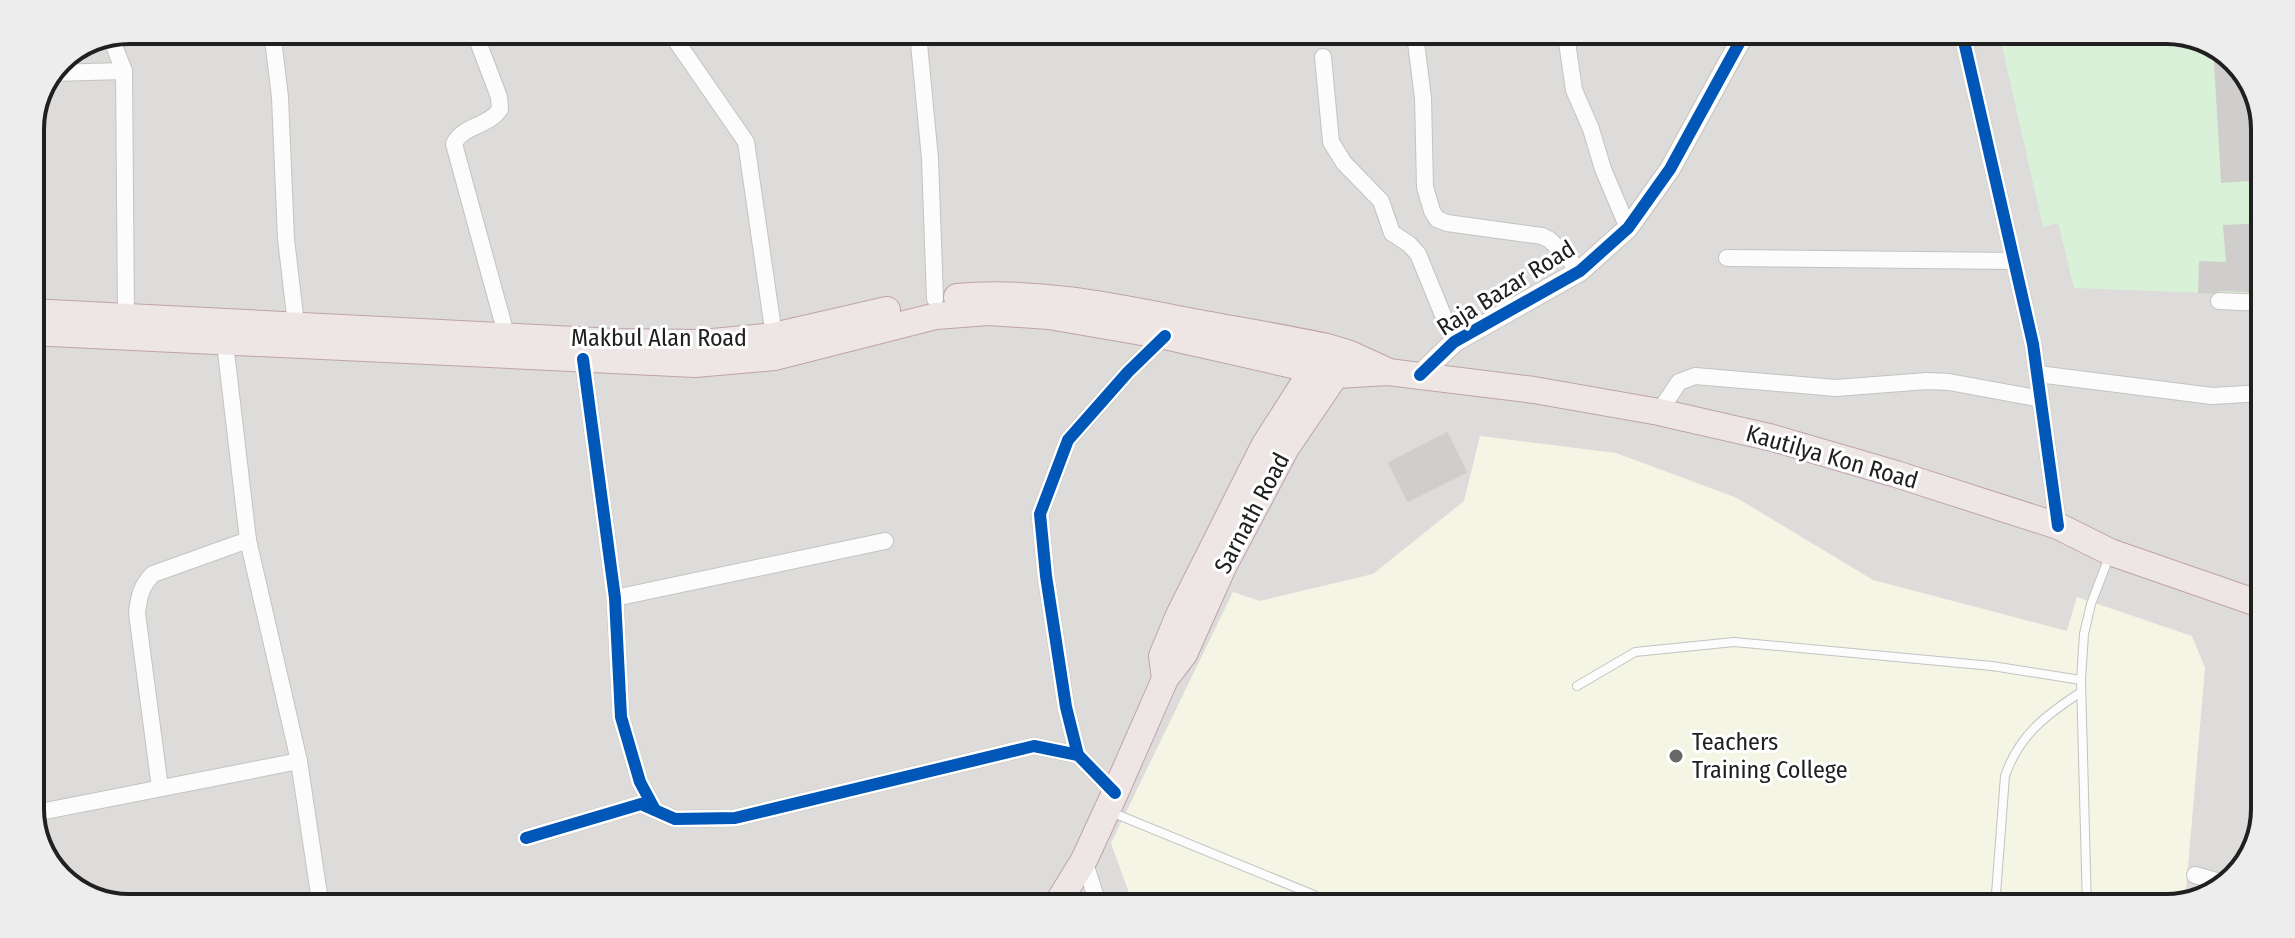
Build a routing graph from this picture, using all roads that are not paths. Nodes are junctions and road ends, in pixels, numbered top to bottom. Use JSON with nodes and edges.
{"nodes":[{"id":1,"x":274,"y":44,"type":"edge"},
{"id":2,"x":479,"y":44,"type":"edge"},
{"id":3,"x":678,"y":44,"type":"edge"},
{"id":4,"x":919,"y":44,"type":"edge"},
{"id":5,"x":1416,"y":44,"type":"edge"},
{"id":6,"x":1567,"y":44,"type":"edge"},
{"id":7,"x":1739,"y":44,"type":"edge"},
{"id":8,"x":1965,"y":44,"type":"edge"},
{"id":9,"x":114,"y":46,"type":"edge"},
{"id":10,"x":1323,"y":57,"type":"dead end"},
{"id":11,"x":124,"y":71,"type":"junction"},
{"id":12,"x":66,"y":73,"type":"edge"},
{"id":13,"x":1628,"y":228,"type":"junction"},
{"id":14,"x":1727,"y":258,"type":"dead end"},
{"id":15,"x":2014,"y":261,"type":"junction"},
{"id":16,"x":1580,"y":271,"type":"junction"},
{"id":17,"x":935,"y":299,"type":"junction"},
{"id":18,"x":2219,"y":301,"type":"dead end"},
{"id":19,"x":2251,"y":302,"type":"edge"},
{"id":20,"x":44,"y":312,"type":"edge"},
{"id":21,"x":126,"y":315,"type":"junction"},
{"id":22,"x":296,"y":324,"type":"junction"},
{"id":23,"x":44,"y":333,"type":"edge"},
{"id":24,"x":506,"y":334,"type":"junction"},
{"id":25,"x":774,"y":336,"type":"junction"},
{"id":26,"x":1165,"y":336,"type":"junction"},
{"id":27,"x":1454,"y":342,"type":"junction"},
{"id":28,"x":225,"y":343,"type":"junction"},
{"id":29,"x":583,"y":359,"type":"junction"},
{"id":30,"x":1332,"y":361,"type":"junction"},
{"id":31,"x":2038,"y":374,"type":"junction"},
{"id":32,"x":1420,"y":375,"type":"junction"},
{"id":33,"x":2251,"y":394,"type":"edge"},
{"id":34,"x":2041,"y":399,"type":"junction"},
{"id":35,"x":1659,"y":412,"type":"junction"},
{"id":36,"x":2058,"y":526,"type":"junction"},
{"id":37,"x":248,"y":540,"type":"junction"},
{"id":38,"x":885,"y":541,"type":"dead end"},
{"id":39,"x":2110,"y":552,"type":"junction"},
{"id":40,"x":615,"y":598,"type":"junction"},
{"id":41,"x":2251,"y":601,"type":"edge"},
{"id":42,"x":2081,"y":680,"type":"junction"},
{"id":43,"x":1577,"y":686,"type":"dead end"},
{"id":44,"x":2081,"y":692,"type":"junction"},
{"id":45,"x":1078,"y":755,"type":"junction"},
{"id":46,"x":299,"y":761,"type":"junction"},
{"id":47,"x":160,"y":788,"type":"junction"},
{"id":48,"x":1111,"y":802,"type":"junction"},
{"id":49,"x":655,"y":810,"type":"junction"},
{"id":50,"x":44,"y":811,"type":"edge"},
{"id":51,"x":526,"y":838,"type":"dead end"},
{"id":52,"x":1084,"y":860,"type":"junction"},
{"id":53,"x":2195,"y":875,"type":"dead end"},
{"id":54,"x":2213,"y":880,"type":"edge"},
{"id":55,"x":319,"y":894,"type":"edge"},
{"id":56,"x":1063,"y":894,"type":"edge"},
{"id":57,"x":1095,"y":894,"type":"edge"},
{"id":58,"x":1312,"y":894,"type":"edge"},
{"id":59,"x":1996,"y":894,"type":"edge"},
{"id":60,"x":2087,"y":894,"type":"edge"}],
"edges":[{"from":1,"to":22,"type":"street"},
{"from":2,"to":24,"type":"street"},
{"from":3,"to":25,"type":"street"},
{"from":4,"to":17,"type":"street"},
{"from":5,"to":16,"type":"street"},
{"from":6,"to":13,"type":"street"},
{"from":7,"to":13,"type":"street","name":"Raja Bazar Road"},
{"from":8,"to":15,"type":"street"},
{"from":9,"to":11,"type":"street"},
{"from":10,"to":27,"type":"street"},
{"from":11,"to":12,"type":"street"},
{"from":11,"to":21,"type":"street"},
{"from":13,"to":16,"type":"street","name":"Raja Bazar Road"},
{"from":14,"to":15,"type":"street"},
{"from":15,"to":31,"type":"street"},
{"from":16,"to":27,"type":"street","name":"Raja Bazar Road"},
{"from":17,"to":25,"type":"highway","name":"Makbul Alan Road"},
{"from":17,"to":30,"type":"highway","name":"Makbul Alan Road"},
{"from":18,"to":19,"type":"street"},
{"from":20,"to":21,"type":"highway","name":"Makbul Alan Road"},
{"from":21,"to":22,"type":"highway","name":"Makbul Alan Road"},
{"from":22,"to":24,"type":"highway","name":"Makbul Alan Road"},
{"from":23,"to":28,"type":"highway","name":"Makbul Alan Road"},
{"from":24,"to":25,"type":"highway","name":"Makbul Alan Road"},
{"from":26,"to":29,"type":"highway","name":"Makbul Alan Road"},
{"from":26,"to":30,"type":"highway","name":"Makbul Alan Road"},
{"from":26,"to":45,"type":"street"},
{"from":27,"to":32,"type":"street","name":"Raja Bazar Road"},
{"from":28,"to":29,"type":"highway","name":"Makbul Alan Road"},
{"from":28,"to":37,"type":"street"},
{"from":29,"to":40,"type":"street"},
{"from":30,"to":32,"type":"highway","name":"Kautilya Kon Road"},
{"from":30,"to":48,"type":"highway","name":"Sarnath Road"},
{"from":31,"to":33,"type":"street"},
{"from":31,"to":34,"type":"street"},
{"from":32,"to":35,"type":"highway","name":"Kautilya Kon Road"},
{"from":34,"to":35,"type":"street"},
{"from":34,"to":36,"type":"street"},
{"from":35,"to":36,"type":"highway","name":"Kautilya Kon Road"},
{"from":36,"to":39,"type":"highway","name":"Kautilya Kon Road"},
{"from":37,"to":46,"type":"street"},
{"from":37,"to":47,"type":"street"},
{"from":38,"to":40,"type":"street"},
{"from":39,"to":41,"type":"highway","name":"Kautilya Kon Road"},
{"from":39,"to":42,"type":"lane"},
{"from":40,"to":49,"type":"street"},
{"from":42,"to":43,"type":"lane"},
{"from":42,"to":44,"type":"lane"},
{"from":44,"to":59,"type":"lane"},
{"from":44,"to":60,"type":"lane"},
{"from":45,"to":48,"type":"street"},
{"from":45,"to":49,"type":"street"},
{"from":46,"to":47,"type":"street"},
{"from":46,"to":55,"type":"street"},
{"from":47,"to":50,"type":"street"},
{"from":48,"to":52,"type":"highway","name":"Sarnath Road"},
{"from":48,"to":58,"type":"lane"},
{"from":49,"to":51,"type":"street"},
{"from":52,"to":56,"type":"highway","name":"Sarnath Road"},
{"from":52,"to":57,"type":"street"},
{"from":53,"to":54,"type":"street"}]}
